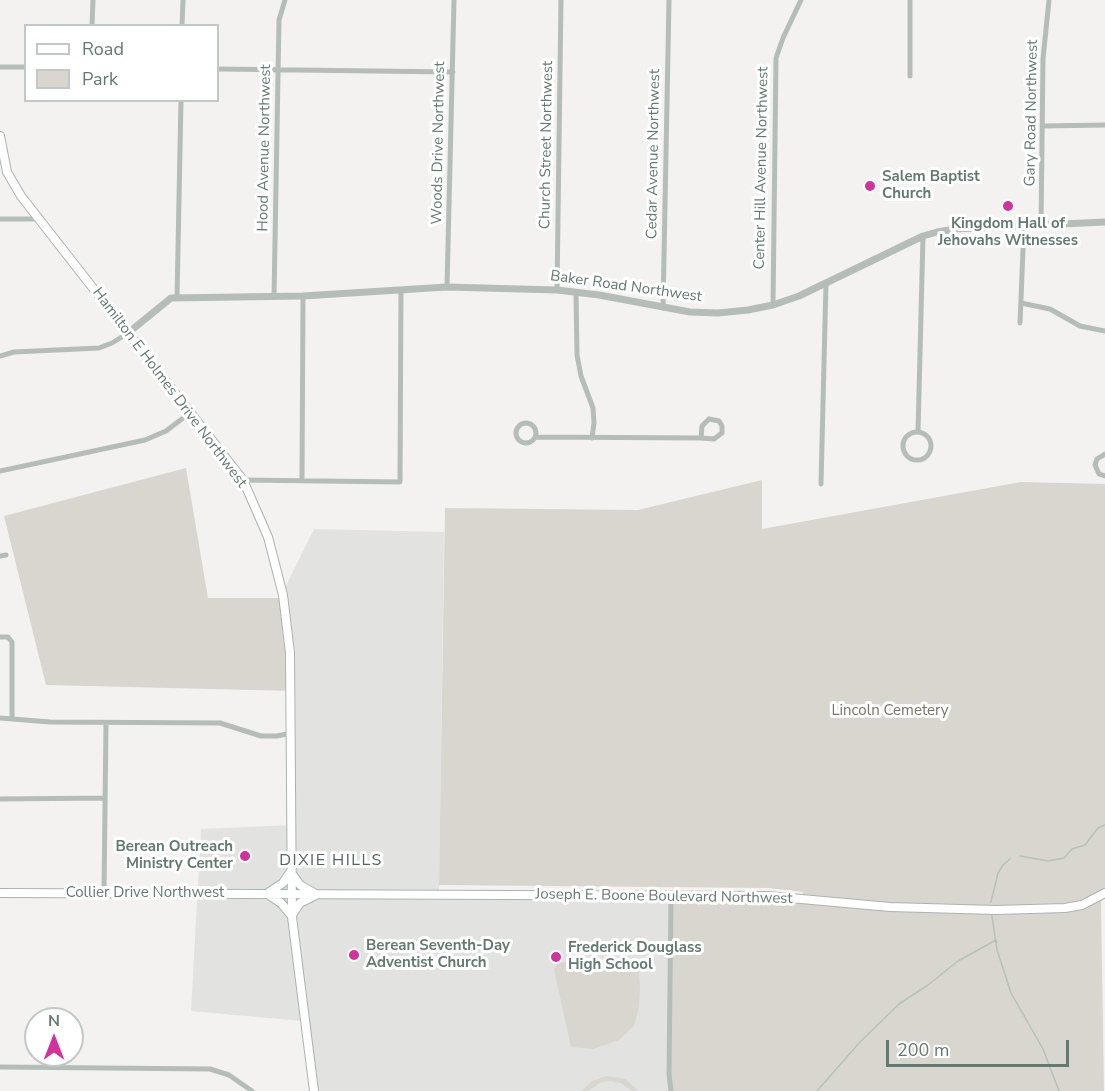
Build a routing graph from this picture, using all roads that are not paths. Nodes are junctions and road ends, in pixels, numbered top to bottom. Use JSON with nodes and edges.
{"nodes":[{"id":1,"x":93,"y":0,"type":"edge"},
{"id":2,"x":183,"y":0,"type":"edge"},
{"id":3,"x":285,"y":0,"type":"edge"},
{"id":4,"x":454,"y":0,"type":"edge"},
{"id":5,"x":561,"y":0,"type":"edge"},
{"id":6,"x":669,"y":0,"type":"edge"},
{"id":7,"x":801,"y":0,"type":"edge"},
{"id":8,"x":910,"y":0,"type":"edge"},
{"id":9,"x":1049,"y":0,"type":"edge"},
{"id":10,"x":92,"y":24,"type":"edge"},
{"id":11,"x":182,"y":24,"type":"edge"},
{"id":12,"x":0,"y":67,"type":"edge"},
{"id":13,"x":24,"y":67,"type":"edge"},
{"id":14,"x":219,"y":69,"type":"edge"},
{"id":15,"x":278,"y":70,"type":"junction"},
{"id":16,"x":453,"y":72,"type":"junction"},
{"id":17,"x":910,"y":76,"type":"dead end"},
{"id":18,"x":181,"y":102,"type":"edge"},
{"id":19,"x":1105,"y":125,"type":"edge"},
{"id":20,"x":1043,"y":126,"type":"junction"},
{"id":21,"x":0,"y":136,"type":"edge"},
{"id":22,"x":0,"y":219,"type":"edge"},
{"id":23,"x":37,"y":219,"type":"junction"},
{"id":24,"x":1105,"y":222,"type":"edge"},
{"id":25,"x":1024,"y":226,"type":"junction"},
{"id":26,"x":1041,"y":226,"type":"junction"},
{"id":27,"x":923,"y":236,"type":"junction"},
{"id":28,"x":826,"y":283,"type":"junction"},
{"id":29,"x":447,"y":287,"type":"junction"},
{"id":30,"x":401,"y":290,"type":"junction"},
{"id":31,"x":557,"y":290,"type":"junction"},
{"id":32,"x":576,"y":292,"type":"junction"},
{"id":33,"x":303,"y":296,"type":"junction"},
{"id":34,"x":274,"y":297,"type":"junction"},
{"id":35,"x":177,"y":298,"type":"junction"},
{"id":36,"x":1021,"y":303,"type":"junction"},
{"id":37,"x":773,"y":305,"type":"junction"},
{"id":38,"x":663,"y":308,"type":"junction"},
{"id":39,"x":1020,"y":323,"type":"dead end"},
{"id":40,"x":1105,"y":331,"type":"edge"},
{"id":41,"x":128,"y":333,"type":"junction"},
{"id":42,"x":0,"y":356,"type":"edge"},
{"id":43,"x":191,"y":412,"type":"junction"},
{"id":44,"x":918,"y":432,"type":"junction"},
{"id":45,"x":536,"y":437,"type":"dead end"},
{"id":46,"x":592,"y":438,"type":"junction"},
{"id":47,"x":702,"y":438,"type":"junction"},
{"id":48,"x":1105,"y":454,"type":"edge"},
{"id":49,"x":0,"y":471,"type":"edge"},
{"id":50,"x":1105,"y":476,"type":"edge"},
{"id":51,"x":243,"y":480,"type":"junction"},
{"id":52,"x":302,"y":480,"type":"junction"},
{"id":53,"x":821,"y":484,"type":"dead end"},
{"id":54,"x":0,"y":637,"type":"edge"},
{"id":55,"x":0,"y":718,"type":"edge"},
{"id":56,"x":12,"y":718,"type":"junction"},
{"id":57,"x":106,"y":723,"type":"junction"},
{"id":58,"x":292,"y":734,"type":"junction"},
{"id":59,"x":105,"y":798,"type":"junction"},
{"id":60,"x":0,"y":799,"type":"edge"},
{"id":61,"x":291,"y":871,"type":"junction"},
{"id":62,"x":0,"y":893,"type":"edge"},
{"id":63,"x":104,"y":893,"type":"junction"},
{"id":64,"x":1105,"y":893,"type":"edge"},
{"id":65,"x":266,"y":894,"type":"junction"},
{"id":66,"x":291,"y":894,"type":"junction"},
{"id":67,"x":318,"y":894,"type":"junction"},
{"id":68,"x":671,"y":896,"type":"junction"},
{"id":69,"x":292,"y":917,"type":"junction"},
{"id":70,"x":0,"y":1067,"type":"edge"},
{"id":71,"x":252,"y":1091,"type":"edge"},
{"id":72,"x":314,"y":1091,"type":"edge"},
{"id":73,"x":671,"y":1091,"type":"edge"}],
"edges":[{"from":1,"to":10,"type":"street"},
{"from":2,"to":11,"type":"street"},
{"from":3,"to":15,"type":"street","name":"Hood Avenue Northwest"},
{"from":4,"to":16,"type":"street","name":"Woods Drive Northwest"},
{"from":5,"to":31,"type":"street","name":"Church Street Northwest"},
{"from":6,"to":38,"type":"street","name":"Cedar Avenue Northwest"},
{"from":7,"to":37,"type":"street","name":"Center Hill Avenue Northwest"},
{"from":8,"to":17,"type":"street"},
{"from":9,"to":20,"type":"street","name":"Gary Road Northwest"},
{"from":12,"to":13,"type":"street"},
{"from":14,"to":15,"type":"street"},
{"from":15,"to":16,"type":"street"},
{"from":15,"to":34,"type":"street","name":"Hood Avenue Northwest"},
{"from":16,"to":29,"type":"street","name":"Woods Drive Northwest"},
{"from":18,"to":35,"type":"street"},
{"from":19,"to":20,"type":"street"},
{"from":20,"to":26,"type":"street","name":"Gary Road Northwest"},
{"from":21,"to":23,"type":"main road","name":"Hamilton E Holmes Drive Northwest"},
{"from":22,"to":23,"type":"street"},
{"from":23,"to":41,"type":"main road","name":"Hamilton E Holmes Drive Northwest"},
{"from":24,"to":26,"type":"street","name":"Baker Road Northwest"},
{"from":25,"to":26,"type":"street","name":"Baker Road Northwest"},
{"from":25,"to":27,"type":"street","name":"Baker Road Northwest"},
{"from":25,"to":36,"type":"street"},
{"from":27,"to":28,"type":"street","name":"Baker Road Northwest"},
{"from":27,"to":44,"type":"street"},
{"from":28,"to":37,"type":"street","name":"Baker Road Northwest"},
{"from":28,"to":53,"type":"street"},
{"from":29,"to":30,"type":"street","name":"Baker Road Northwest"},
{"from":29,"to":31,"type":"street","name":"Baker Road Northwest"},
{"from":30,"to":33,"type":"street","name":"Baker Road Northwest"},
{"from":30,"to":52,"type":"street"},
{"from":31,"to":32,"type":"street","name":"Baker Road Northwest"},
{"from":32,"to":38,"type":"street","name":"Baker Road Northwest"},
{"from":32,"to":46,"type":"street"},
{"from":33,"to":34,"type":"street","name":"Baker Road Northwest"},
{"from":33,"to":52,"type":"street"},
{"from":34,"to":35,"type":"street","name":"Baker Road Northwest"},
{"from":35,"to":41,"type":"street"},
{"from":36,"to":39,"type":"street"},
{"from":36,"to":40,"type":"street"},
{"from":37,"to":38,"type":"street","name":"Baker Road Northwest"},
{"from":41,"to":42,"type":"street"},
{"from":41,"to":43,"type":"main road","name":"Hamilton E Holmes Drive Northwest"},
{"from":43,"to":49,"type":"street"},
{"from":43,"to":51,"type":"main road","name":"Hamilton E Holmes Drive Northwest"},
{"from":44,"to":44,"type":"street"},
{"from":45,"to":46,"type":"street"},
{"from":46,"to":47,"type":"street"},
{"from":47,"to":47,"type":"street"},
{"from":48,"to":50,"type":"street"},
{"from":51,"to":52,"type":"street"},
{"from":51,"to":58,"type":"main road","name":"Hamilton E Holmes Drive Northwest"},
{"from":54,"to":56,"type":"street"},
{"from":55,"to":56,"type":"street"},
{"from":56,"to":57,"type":"street"},
{"from":57,"to":58,"type":"street"},
{"from":57,"to":59,"type":"street"},
{"from":58,"to":61,"type":"main road","name":"Hamilton E Holmes Drive Northwest"},
{"from":59,"to":60,"type":"street"},
{"from":59,"to":63,"type":"street"},
{"from":61,"to":65,"type":"main road"},
{"from":61,"to":66,"type":"main road","name":"Hamilton E Holmes Drive Northwest"},
{"from":61,"to":67,"type":"main road"},
{"from":62,"to":63,"type":"main road","name":"Collier Drive Northwest"},
{"from":63,"to":65,"type":"main road","name":"Collier Drive Northwest"},
{"from":64,"to":68,"type":"main road","name":"Joseph E. Boone Boulevard Northwest"},
{"from":65,"to":66,"type":"main road","name":"Collier Drive Northwest"},
{"from":65,"to":69,"type":"main road"},
{"from":66,"to":67,"type":"main road","name":"Joseph E. Boone Boulevard Northwest"},
{"from":66,"to":69,"type":"main road","name":"Hamilton E Holmes Drive Northwest"},
{"from":67,"to":68,"type":"main road","name":"Joseph E. Boone Boulevard Northwest"},
{"from":67,"to":69,"type":"main road"},
{"from":68,"to":73,"type":"street"},
{"from":69,"to":72,"type":"main road","name":"Hamilton E Holmes Drive Northwest"},
{"from":70,"to":71,"type":"street"}]}
